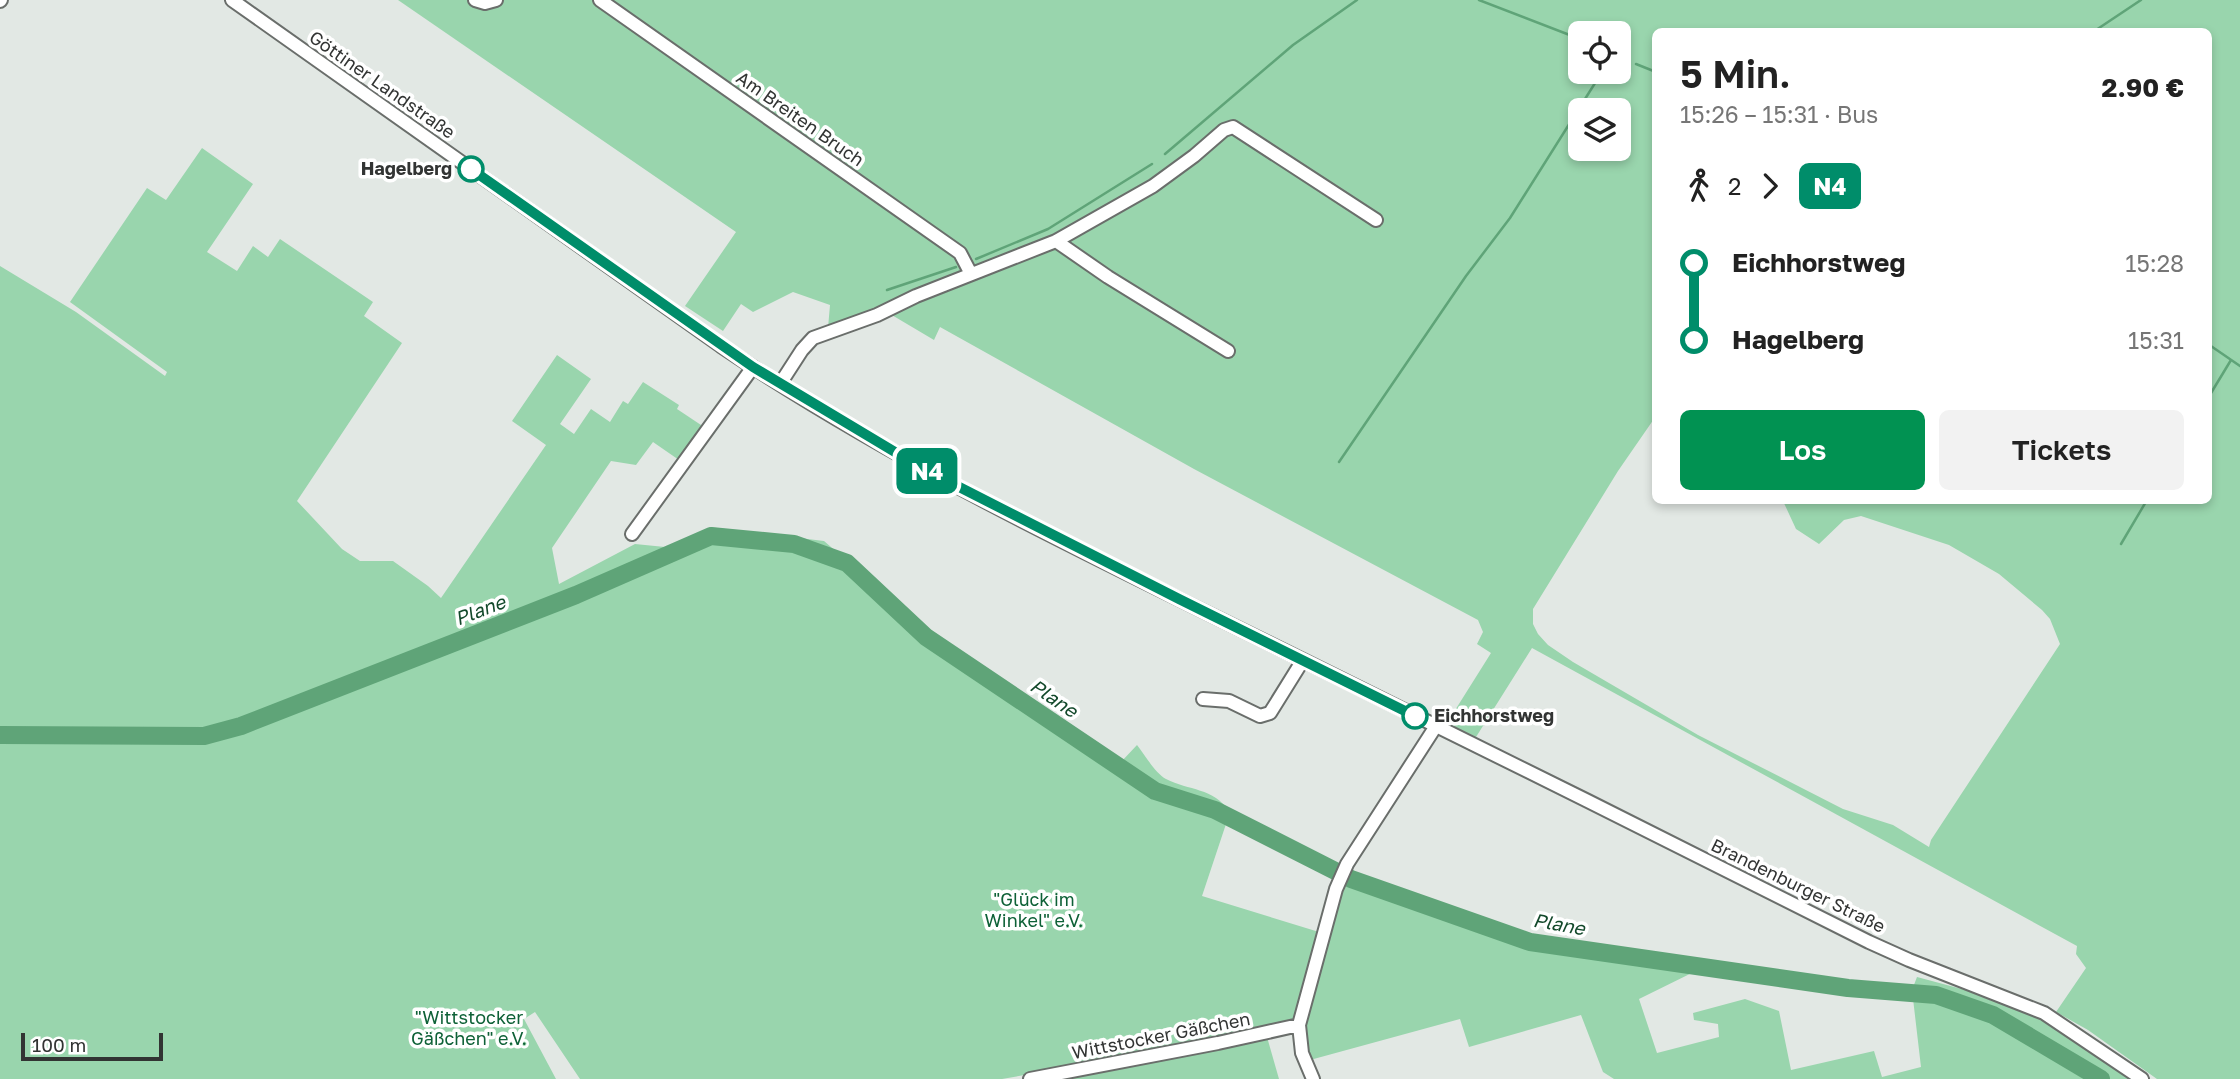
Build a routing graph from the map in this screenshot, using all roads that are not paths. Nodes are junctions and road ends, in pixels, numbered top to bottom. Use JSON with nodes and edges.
{"nodes":[{"id":1,"x":232,"y":0,"type":"edge"},
{"id":2,"x":475,"y":0,"type":"edge"},
{"id":3,"x":496,"y":0,"type":"edge"},
{"id":4,"x":600,"y":0,"type":"edge"},
{"id":5,"x":1376,"y":220,"type":"dead end"},
{"id":6,"x":1056,"y":241,"type":"junction"},
{"id":7,"x":971,"y":274,"type":"junction"},
{"id":8,"x":1228,"y":351,"type":"dead end"},
{"id":9,"x":753,"y":367,"type":"junction"},
{"id":10,"x":780,"y":384,"type":"junction"},
{"id":11,"x":632,"y":534,"type":"dead end"},
{"id":12,"x":1303,"y":660,"type":"junction"},
{"id":13,"x":1202,"y":699,"type":"dead end"},
{"id":14,"x":1436,"y":726,"type":"junction"},
{"id":15,"x":1299,"y":1025,"type":"junction"},
{"id":16,"x":1030,"y":1079,"type":"edge"},
{"id":17,"x":1312,"y":1079,"type":"edge"},
{"id":18,"x":2142,"y":1079,"type":"edge"}],
"edges":[{"from":1,"to":9,"type":"street","name":"Göttiner Landstraße"},
{"from":2,"to":3,"type":"street"},
{"from":4,"to":7,"type":"street","name":"Am Breiten Bruch"},
{"from":5,"to":6,"type":"street"},
{"from":6,"to":7,"type":"street"},
{"from":6,"to":8,"type":"street"},
{"from":7,"to":10,"type":"street"},
{"from":9,"to":10,"type":"street","name":"Göttiner Landstraße"},
{"from":9,"to":11,"type":"street"},
{"from":10,"to":12,"type":"street","name":"Göttiner Landstraße"},
{"from":12,"to":13,"type":"street"},
{"from":12,"to":14,"type":"street","name":"Göttiner Landstraße"},
{"from":14,"to":15,"type":"street"},
{"from":14,"to":18,"type":"street","name":"Brandenburger Straße"},
{"from":15,"to":16,"type":"street","name":"Wittstocker Gäßchen"},
{"from":15,"to":17,"type":"street"}]}
